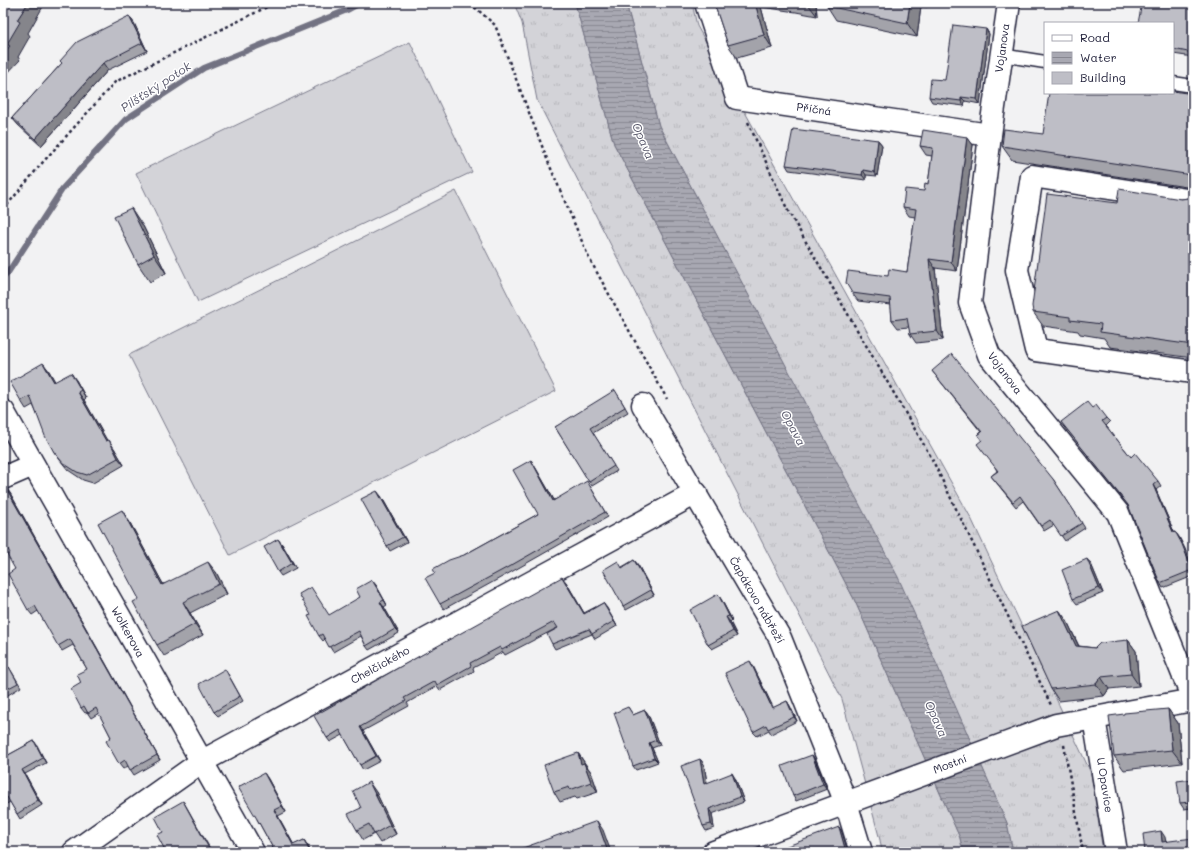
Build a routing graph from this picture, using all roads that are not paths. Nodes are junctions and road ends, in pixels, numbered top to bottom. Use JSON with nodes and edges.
{"nodes":[{"id":1,"x":706,"y":3,"type":"edge"},
{"id":2,"x":1009,"y":3,"type":"edge"},
{"id":3,"x":1001,"y":55,"type":"junction"},
{"id":4,"x":1044,"y":62,"type":"edge"},
{"id":5,"x":1174,"y":83,"type":"edge"},
{"id":6,"x":1193,"y":86,"type":"edge"},
{"id":7,"x":990,"y":135,"type":"junction"},
{"id":8,"x":1193,"y":201,"type":"edge"},
{"id":9,"x":1193,"y":372,"type":"edge"},
{"id":10,"x":643,"y":405,"type":"dead end"},
{"id":11,"x":3,"y":411,"type":"edge"},
{"id":12,"x":34,"y":465,"type":"junction"},
{"id":13,"x":3,"y":478,"type":"edge"},
{"id":14,"x":696,"y":493,"type":"junction"},
{"id":15,"x":1193,"y":700,"type":"edge"},
{"id":16,"x":1094,"y":718,"type":"junction"},
{"id":17,"x":201,"y":762,"type":"junction"},
{"id":18,"x":846,"y":804,"type":"junction"},
{"id":19,"x":74,"y":852,"type":"edge"},
{"id":20,"x":253,"y":852,"type":"edge"},
{"id":21,"x":714,"y":852,"type":"edge"},
{"id":22,"x":861,"y":852,"type":"edge"},
{"id":23,"x":1116,"y":852,"type":"edge"}],
"edges":[{"from":1,"to":7,"type":"street","name":"Příčná"},
{"from":2,"to":3,"type":"street","name":"Vojanova"},
{"from":3,"to":4,"type":"lane"},
{"from":3,"to":7,"type":"street","name":"Vojanova"},
{"from":5,"to":6,"type":"lane"},
{"from":7,"to":15,"type":"street","name":"Vojanova"},
{"from":8,"to":9,"type":"street"},
{"from":10,"to":14,"type":"street","name":"Čapákovo nábřeží"},
{"from":11,"to":12,"type":"street","name":"Wolkerova"},
{"from":12,"to":13,"type":"street"},
{"from":12,"to":17,"type":"street","name":"Wolkerova"},
{"from":14,"to":17,"type":"street","name":"Chelčického"},
{"from":14,"to":18,"type":"street","name":"Čapákovo nábřeží"},
{"from":15,"to":16,"type":"street","name":"Mostní"},
{"from":16,"to":18,"type":"street","name":"Mostní"},
{"from":16,"to":23,"type":"street","name":"U Opavice"},
{"from":17,"to":19,"type":"street","name":"Chelčického"},
{"from":17,"to":20,"type":"street","name":"Wolkerova"},
{"from":18,"to":21,"type":"street","name":"Mostní"},
{"from":18,"to":22,"type":"street","name":"Čapákovo nábřeží"}]}
